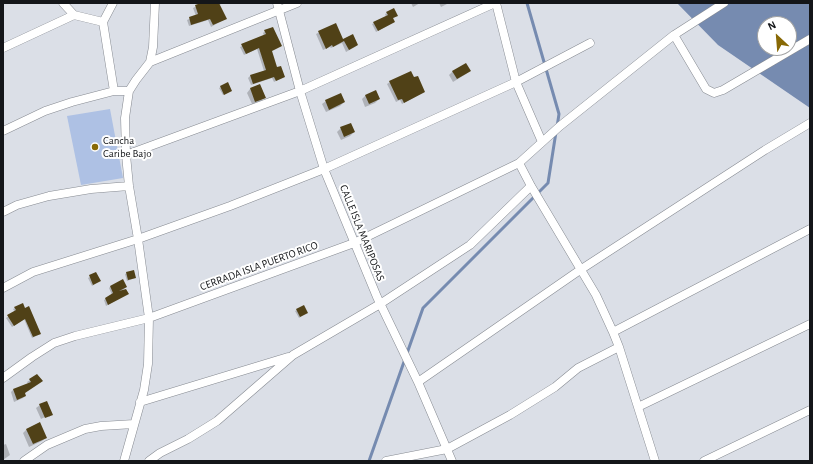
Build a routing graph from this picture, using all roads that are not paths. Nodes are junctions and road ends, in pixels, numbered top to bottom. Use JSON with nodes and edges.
{"nodes":[{"id":1,"x":63,"y":3,"type":"edge"},
{"id":2,"x":113,"y":3,"type":"edge"},
{"id":3,"x":156,"y":3,"type":"edge"},
{"id":4,"x":297,"y":3,"type":"edge"},
{"id":5,"x":496,"y":3,"type":"edge"},
{"id":6,"x":724,"y":3,"type":"edge"},
{"id":7,"x":278,"y":7,"type":"edge"},
{"id":8,"x":74,"y":15,"type":"junction"},
{"id":9,"x":103,"y":22,"type":"junction"},
{"id":10,"x":674,"y":35,"type":"junction"},
{"id":11,"x":810,"y":39,"type":"edge"},
{"id":12,"x":590,"y":43,"type":"dead end"},
{"id":13,"x":3,"y":48,"type":"edge"},
{"id":14,"x":150,"y":62,"type":"junction"},
{"id":15,"x":516,"y":82,"type":"junction"},
{"id":16,"x":114,"y":91,"type":"junction"},
{"id":17,"x":129,"y":91,"type":"junction"},
{"id":18,"x":300,"y":91,"type":"junction"},
{"id":19,"x":810,"y":123,"type":"edge"},
{"id":20,"x":3,"y":131,"type":"edge"},
{"id":21,"x":542,"y":142,"type":"junction"},
{"id":22,"x":126,"y":155,"type":"junction"},
{"id":23,"x":519,"y":163,"type":"junction"},
{"id":24,"x":324,"y":168,"type":"junction"},
{"id":25,"x":130,"y":186,"type":"junction"},
{"id":26,"x":531,"y":186,"type":"junction"},
{"id":27,"x":3,"y":212,"type":"edge"},
{"id":28,"x":810,"y":230,"type":"edge"},
{"id":29,"x":138,"y":239,"type":"junction"},
{"id":30,"x":354,"y":243,"type":"junction"},
{"id":31,"x":580,"y":270,"type":"junction"},
{"id":32,"x":3,"y":288,"type":"edge"},
{"id":33,"x":380,"y":304,"type":"junction"},
{"id":34,"x":149,"y":318,"type":"junction"},
{"id":35,"x":810,"y":324,"type":"edge"},
{"id":36,"x":613,"y":332,"type":"junction"},
{"id":37,"x":619,"y":347,"type":"junction"},
{"id":38,"x":293,"y":355,"type":"junction"},
{"id":39,"x":3,"y":378,"type":"edge"},
{"id":40,"x":418,"y":382,"type":"junction"},
{"id":41,"x":140,"y":402,"type":"junction"},
{"id":42,"x":638,"y":407,"type":"junction"},
{"id":43,"x":810,"y":410,"type":"edge"},
{"id":44,"x":134,"y":424,"type":"junction"},
{"id":45,"x":447,"y":449,"type":"junction"},
{"id":46,"x":432,"y":452,"type":"junction"},
{"id":47,"x":162,"y":457,"type":"edge"},
{"id":48,"x":24,"y":461,"type":"edge"},
{"id":49,"x":124,"y":461,"type":"edge"},
{"id":50,"x":149,"y":461,"type":"edge"},
{"id":51,"x":386,"y":461,"type":"edge"},
{"id":52,"x":426,"y":461,"type":"edge"},
{"id":53,"x":452,"y":461,"type":"edge"},
{"id":54,"x":655,"y":461,"type":"edge"},
{"id":55,"x":704,"y":461,"type":"edge"}],
"edges":[{"from":1,"to":8,"type":"street"},
{"from":2,"to":9,"type":"street"},
{"from":3,"to":14,"type":"street"},
{"from":4,"to":7,"type":"street"},
{"from":5,"to":15,"type":"street"},
{"from":5,"to":18,"type":"street"},
{"from":6,"to":10,"type":"street","name":"CERRADA ISLA PUERTO RICO"},
{"from":7,"to":14,"type":"street"},
{"from":7,"to":18,"type":"street","name":"CALLE ISLA MARIPOSAS"},
{"from":8,"to":9,"type":"street"},
{"from":8,"to":13,"type":"street"},
{"from":9,"to":16,"type":"street"},
{"from":10,"to":11,"type":"street"},
{"from":10,"to":21,"type":"street","name":"CERRADA ISLA PUERTO RICO"},
{"from":12,"to":15,"type":"street"},
{"from":14,"to":17,"type":"street"},
{"from":15,"to":21,"type":"street"},
{"from":15,"to":24,"type":"street"},
{"from":16,"to":17,"type":"street"},
{"from":16,"to":20,"type":"street"},
{"from":17,"to":22,"type":"street"},
{"from":18,"to":22,"type":"street"},
{"from":18,"to":24,"type":"street","name":"CALLE ISLA MARIPOSAS"},
{"from":19,"to":31,"type":"street"},
{"from":21,"to":23,"type":"street","name":"CERRADA ISLA PUERTO RICO"},
{"from":22,"to":25,"type":"street"},
{"from":23,"to":26,"type":"street"},
{"from":23,"to":30,"type":"street","name":"CERRADA ISLA PUERTO RICO"},
{"from":24,"to":29,"type":"street"},
{"from":24,"to":30,"type":"street","name":"CALLE ISLA MARIPOSAS"},
{"from":25,"to":27,"type":"street"},
{"from":25,"to":29,"type":"street"},
{"from":26,"to":31,"type":"street"},
{"from":26,"to":33,"type":"street"},
{"from":28,"to":36,"type":"street"},
{"from":29,"to":32,"type":"street"},
{"from":29,"to":34,"type":"street"},
{"from":30,"to":33,"type":"street","name":"CALLE ISLA MARIPOSAS"},
{"from":30,"to":34,"type":"street","name":"CERRADA ISLA PUERTO RICO"},
{"from":31,"to":36,"type":"street"},
{"from":31,"to":40,"type":"street"},
{"from":33,"to":38,"type":"street"},
{"from":33,"to":40,"type":"street","name":"CALLE ISLA MARIPOSAS"},
{"from":34,"to":39,"type":"street","name":"CERRADA ISLA PUERTO RICO"},
{"from":34,"to":41,"type":"street"},
{"from":35,"to":42,"type":"street"},
{"from":36,"to":37,"type":"street"},
{"from":37,"to":42,"type":"street"},
{"from":37,"to":45,"type":"street"},
{"from":38,"to":41,"type":"street"},
{"from":38,"to":47,"type":"street"},
{"from":40,"to":45,"type":"street","name":"CALLE ISLA MARIPOSAS"},
{"from":41,"to":44,"type":"street"},
{"from":42,"to":54,"type":"street"},
{"from":43,"to":55,"type":"street"},
{"from":44,"to":48,"type":"street"},
{"from":44,"to":49,"type":"street"},
{"from":45,"to":46,"type":"street"},
{"from":45,"to":53,"type":"street","name":"CALLE ISLA MARIPOSAS"},
{"from":46,"to":51,"type":"street"},
{"from":46,"to":52,"type":"street"},
{"from":47,"to":50,"type":"street"}]}
